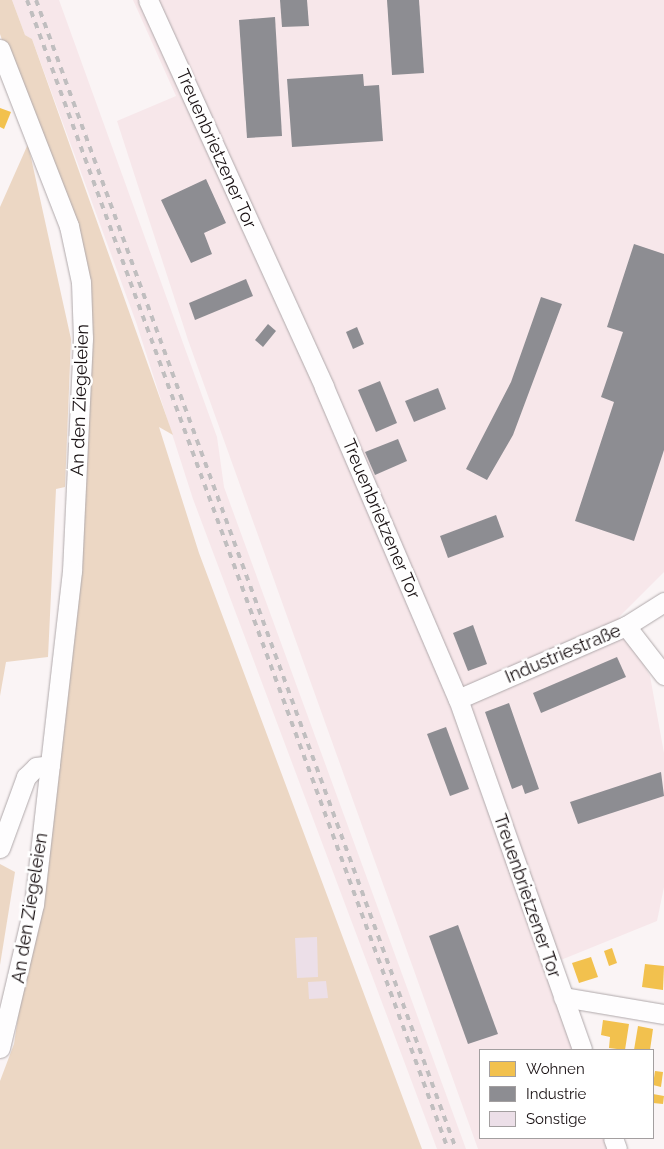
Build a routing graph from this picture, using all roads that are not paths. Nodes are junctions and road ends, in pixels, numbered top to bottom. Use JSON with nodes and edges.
{"nodes":[{"id":1,"x":148,"y":0,"type":"edge"},
{"id":2,"x":0,"y":49,"type":"edge"},
{"id":3,"x":664,"y":602,"type":"edge"},
{"id":4,"x":626,"y":626,"type":"junction"},
{"id":5,"x":664,"y":675,"type":"edge"},
{"id":6,"x":458,"y":699,"type":"junction"},
{"id":7,"x":50,"y":765,"type":"junction"},
{"id":8,"x":0,"y":848,"type":"edge"},
{"id":9,"x":563,"y":997,"type":"junction"},
{"id":10,"x":664,"y":1014,"type":"edge"},
{"id":11,"x":0,"y":1048,"type":"edge"},
{"id":12,"x":582,"y":1049,"type":"edge"}],
"edges":[{"from":1,"to":6,"type":"street","name":"Treuenbrietzener Tor"},
{"from":2,"to":7,"type":"street","name":"An den Ziegeleien"},
{"from":3,"to":4,"type":"street","name":"Industriestraße"},
{"from":4,"to":5,"type":"street"},
{"from":4,"to":6,"type":"street","name":"Industriestraße"},
{"from":6,"to":9,"type":"street","name":"Treuenbrietzener Tor"},
{"from":7,"to":8,"type":"street","name":"An den Ziegeleien"},
{"from":7,"to":11,"type":"street","name":"An den Ziegeleien"},
{"from":9,"to":10,"type":"street"},
{"from":9,"to":12,"type":"street","name":"Treuenbrietzener Tor"}]}
